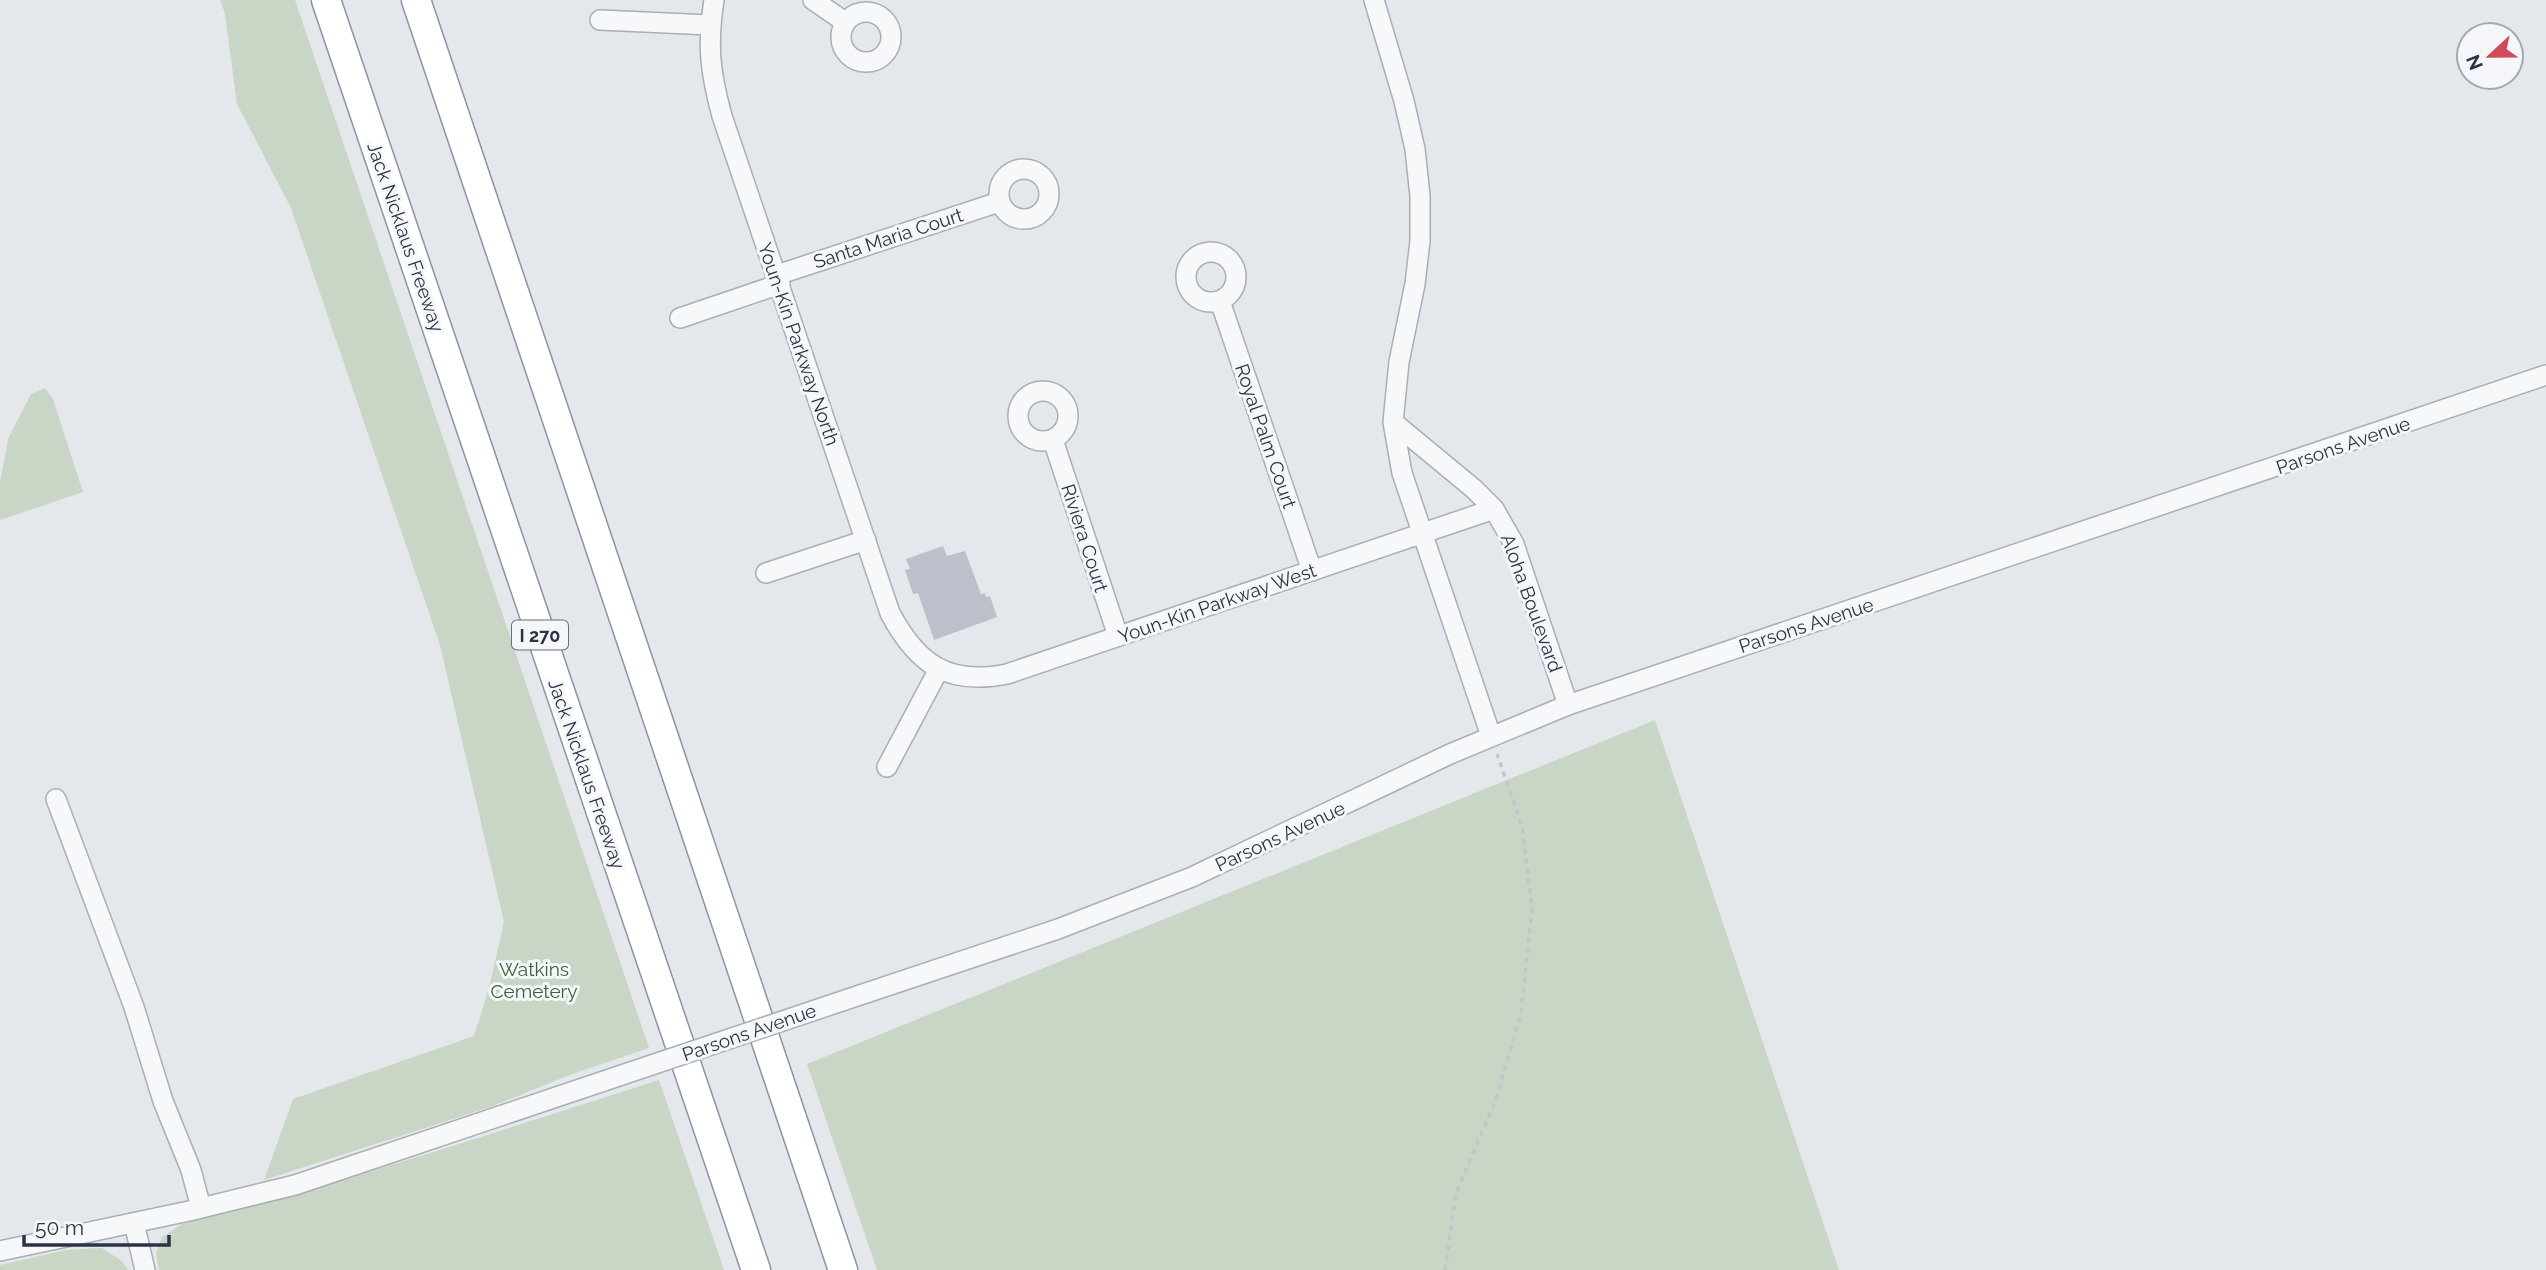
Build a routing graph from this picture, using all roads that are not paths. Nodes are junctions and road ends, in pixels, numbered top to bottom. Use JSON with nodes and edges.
{"nodes":[{"id":1,"x":326,"y":0,"type":"edge"},
{"id":2,"x":416,"y":0,"type":"edge"},
{"id":3,"x":714,"y":0,"type":"edge"},
{"id":4,"x":813,"y":0,"type":"edge"},
{"id":5,"x":1374,"y":0,"type":"edge"},
{"id":6,"x":600,"y":20,"type":"dead end"},
{"id":7,"x":845,"y":22,"type":"dead end"},
{"id":8,"x":710,"y":25,"type":"junction"},
{"id":9,"x":999,"y":202,"type":"dead end"},
{"id":10,"x":779,"y":279,"type":"junction"},
{"id":11,"x":1220,"y":301,"type":"dead end"},
{"id":12,"x":680,"y":318,"type":"dead end"},
{"id":13,"x":2546,"y":376,"type":"edge"},
{"id":14,"x":1393,"y":422,"type":"junction"},
{"id":15,"x":1053,"y":440,"type":"dead end"},
{"id":16,"x":1494,"y":509,"type":"junction"},
{"id":17,"x":1421,"y":533,"type":"junction"},
{"id":18,"x":866,"y":540,"type":"junction"},
{"id":19,"x":1312,"y":571,"type":"junction"},
{"id":20,"x":766,"y":573,"type":"dead end"},
{"id":21,"x":1118,"y":636,"type":"junction"},
{"id":22,"x":939,"y":669,"type":"junction"},
{"id":23,"x":1568,"y":705,"type":"junction"},
{"id":24,"x":1491,"y":736,"type":"junction"},
{"id":25,"x":887,"y":767,"type":"dead end"},
{"id":26,"x":56,"y":799,"type":"dead end"},
{"id":27,"x":201,"y":1208,"type":"junction"},
{"id":28,"x":134,"y":1223,"type":"junction"},
{"id":29,"x":0,"y":1251,"type":"edge"},
{"id":30,"x":145,"y":1270,"type":"edge"},
{"id":31,"x":756,"y":1270,"type":"edge"},
{"id":32,"x":844,"y":1270,"type":"edge"}],
"edges":[{"from":1,"to":31,"type":"highway","name":"Jack Nicklaus Freeway","number":"I 270"},
{"from":2,"to":32,"type":"highway"},
{"from":3,"to":8,"type":"street","name":"Youn-Kin Parkway North"},
{"from":4,"to":7,"type":"street"},
{"from":5,"to":14,"type":"street"},
{"from":6,"to":8,"type":"street"},
{"from":8,"to":10,"type":"street","name":"Youn-Kin Parkway North"},
{"from":9,"to":10,"type":"street","name":"Santa Maria Court"},
{"from":10,"to":12,"type":"street","name":"Santa Maria Court"},
{"from":10,"to":18,"type":"street","name":"Youn-Kin Parkway North"},
{"from":11,"to":19,"type":"street","name":"Royal Palm Court"},
{"from":13,"to":23,"type":"street","name":"Parsons Avenue"},
{"from":14,"to":16,"type":"street","name":"Aloha Boulevard"},
{"from":14,"to":17,"type":"street"},
{"from":15,"to":21,"type":"street","name":"Riviera Court"},
{"from":16,"to":17,"type":"street","name":"Youn-Kin Parkway West"},
{"from":16,"to":23,"type":"street","name":"Aloha Boulevard"},
{"from":17,"to":19,"type":"street","name":"Youn-Kin Parkway West"},
{"from":17,"to":24,"type":"street"},
{"from":18,"to":20,"type":"street"},
{"from":18,"to":22,"type":"street","name":"Youn-Kin Parkway North"},
{"from":19,"to":21,"type":"street","name":"Youn-Kin Parkway West"},
{"from":21,"to":22,"type":"street","name":"Youn-Kin Parkway West"},
{"from":22,"to":25,"type":"street"},
{"from":23,"to":24,"type":"street","name":"Parsons Avenue"},
{"from":24,"to":27,"type":"street","name":"Parsons Avenue","bridge":true},
{"from":26,"to":27,"type":"street"},
{"from":27,"to":28,"type":"street","name":"Parsons Avenue"},
{"from":28,"to":29,"type":"street","name":"Parsons Avenue"},
{"from":28,"to":30,"type":"street"}]}
